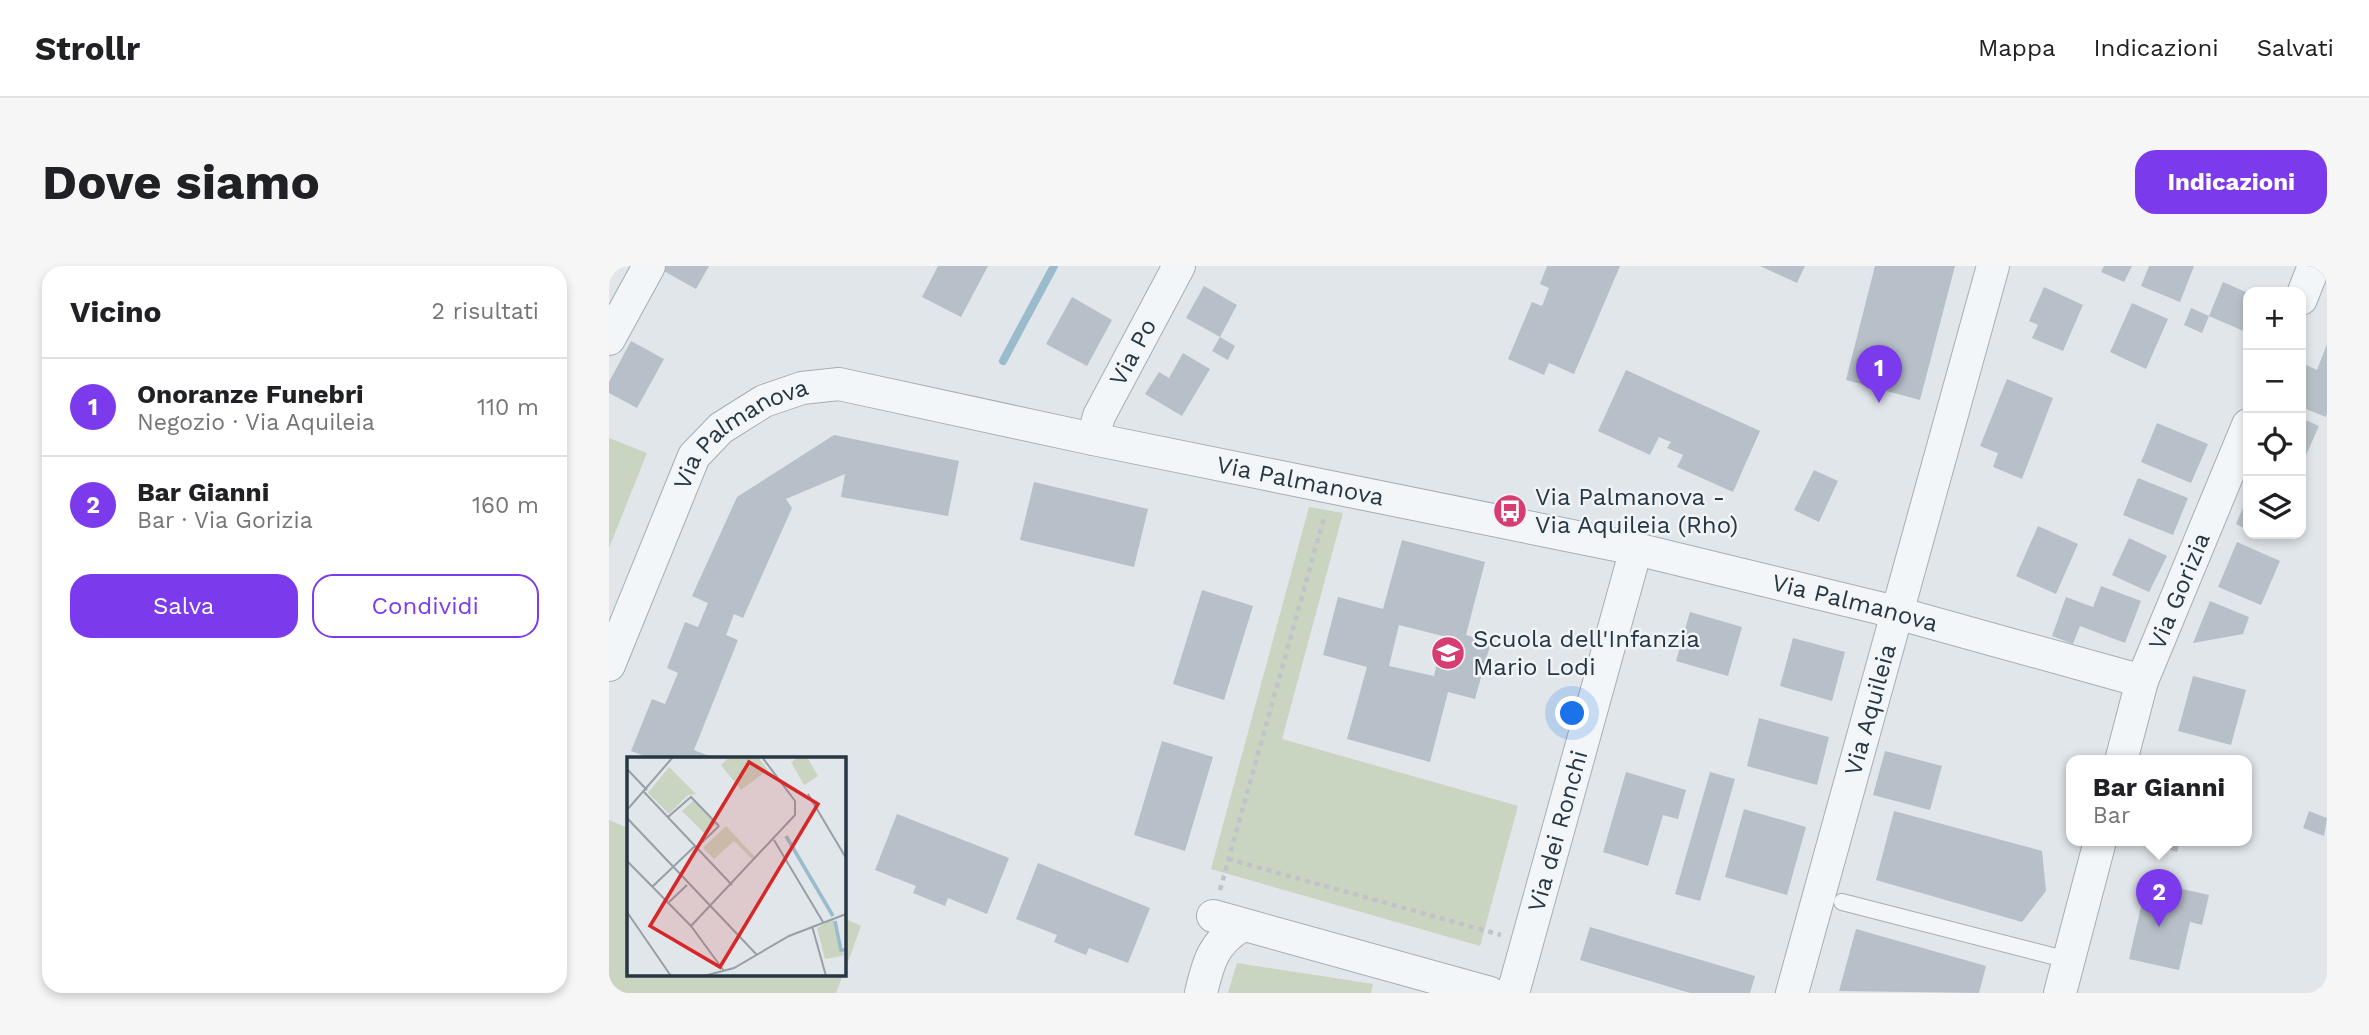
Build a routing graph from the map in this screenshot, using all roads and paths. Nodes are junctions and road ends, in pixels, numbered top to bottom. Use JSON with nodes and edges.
{"nodes":[{"id":1,"x":649,"y":266,"type":"edge"},
{"id":2,"x":1179,"y":266,"type":"edge"},
{"id":3,"x":1993,"y":266,"type":"edge"},
{"id":4,"x":2314,"y":266,"type":"edge"},
{"id":5,"x":2306,"y":287,"type":"edge"},
{"id":6,"x":609,"y":339,"type":"edge"},
{"id":7,"x":2243,"y":437,"type":"edge"},
{"id":8,"x":1093,"y":439,"type":"junction"},
{"id":9,"x":1332,"y":486,"type":"junction"},
{"id":10,"x":1636,"y":548,"type":"junction"},
{"id":11,"x":1899,"y":614,"type":"junction"},
{"id":12,"x":609,"y":664,"type":"edge"},
{"id":13,"x":2142,"y":681,"type":"junction"},
{"id":14,"x":2123,"y":755,"type":"edge"},
{"id":15,"x":2099,"y":846,"type":"edge"},
{"id":16,"x":1229,"y":859,"type":"junction"},
{"id":17,"x":1842,"y":902,"type":"dead end"},
{"id":18,"x":1227,"y":921,"type":"junction"},
{"id":19,"x":1525,"y":942,"type":"junction"},
{"id":20,"x":2068,"y":960,"type":"junction"},
{"id":21,"x":1201,"y":993,"type":"edge"},
{"id":22,"x":1490,"y":993,"type":"edge"},
{"id":23,"x":1513,"y":993,"type":"edge"},
{"id":24,"x":1792,"y":993,"type":"edge"},
{"id":25,"x":2060,"y":993,"type":"edge"}],
"edges":[{"from":1,"to":6,"type":"street"},
{"from":2,"to":8,"type":"street","name":"Via Po"},
{"from":3,"to":11,"type":"street","name":"Via Aquileia"},
{"from":4,"to":5,"type":"street"},
{"from":7,"to":13,"type":"street","name":"Via Gorizia"},
{"from":8,"to":9,"type":"street","name":"Via Palmanova"},
{"from":8,"to":12,"type":"street","name":"Via Palmanova"},
{"from":9,"to":10,"type":"street","name":"Via Palmanova"},
{"from":9,"to":16,"type":"path"},
{"from":10,"to":11,"type":"street","name":"Via Palmanova"},
{"from":10,"to":19,"type":"street","name":"Via dei Ronchi"},
{"from":11,"to":13,"type":"street","name":"Via Palmanova"},
{"from":11,"to":24,"type":"street","name":"Via Aquileia"},
{"from":13,"to":14,"type":"street","name":"Via Gorizia"},
{"from":15,"to":20,"type":"street"},
{"from":16,"to":18,"type":"path"},
{"from":16,"to":19,"type":"path"},
{"from":17,"to":20,"type":"lane"},
{"from":18,"to":21,"type":"street"},
{"from":18,"to":22,"type":"street"},
{"from":19,"to":23,"type":"street","name":"Via dei Ronchi"},
{"from":20,"to":25,"type":"street"}]}
